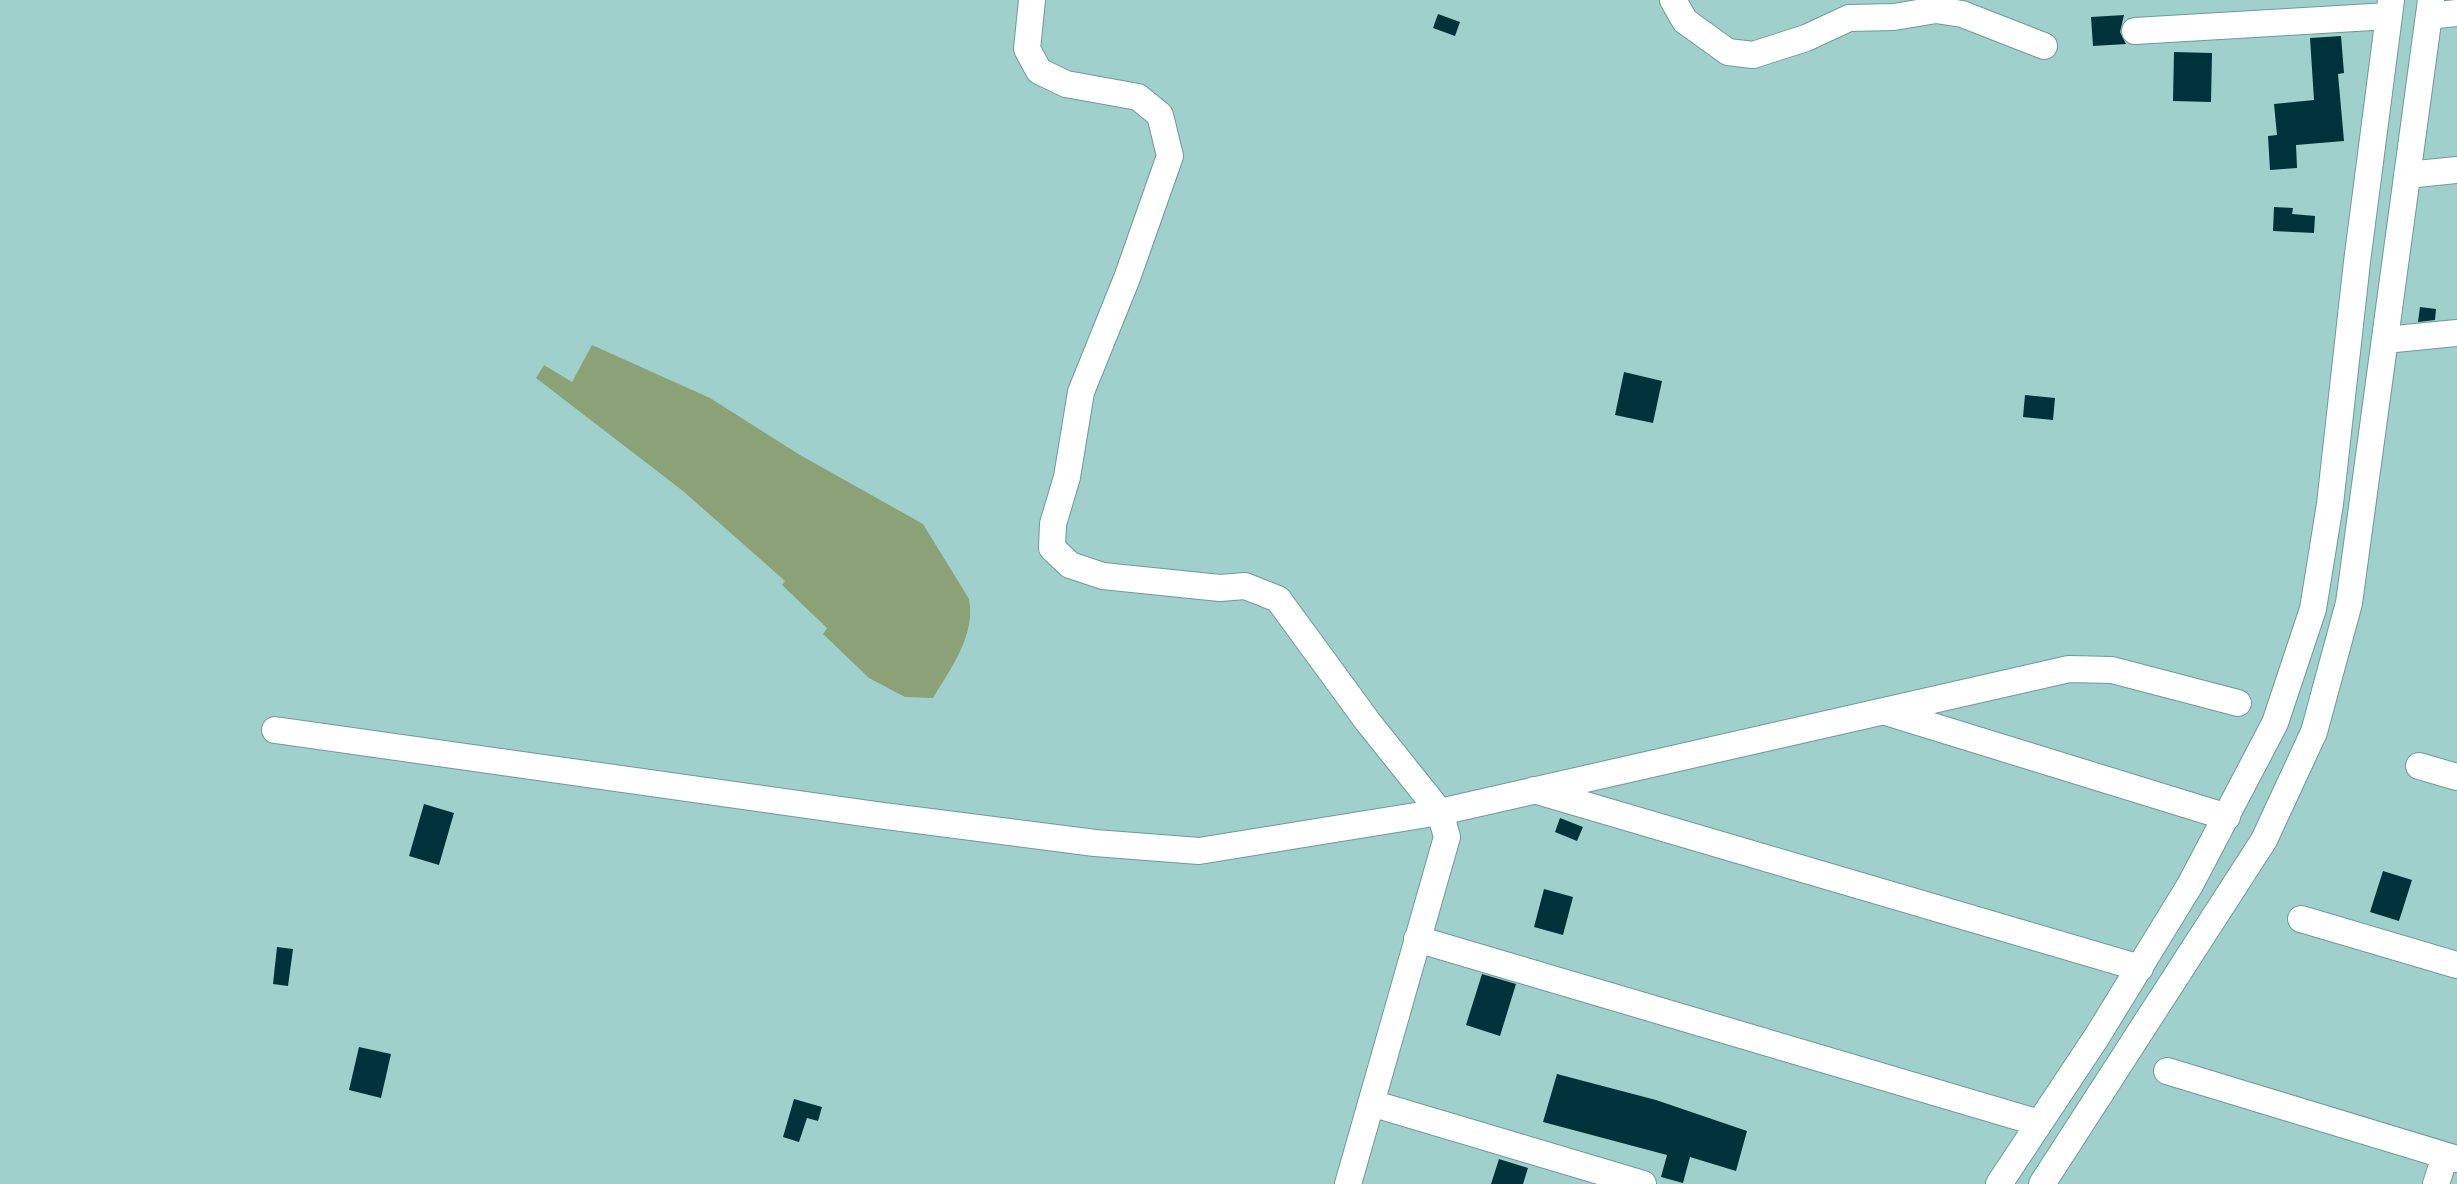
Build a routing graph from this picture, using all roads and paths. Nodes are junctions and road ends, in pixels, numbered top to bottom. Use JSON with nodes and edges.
{"nodes":[{"id":1,"x":1032,"y":0,"type":"edge"},
{"id":2,"x":1673,"y":0,"type":"edge"},
{"id":3,"x":2390,"y":8,"type":"edge"},
{"id":4,"x":2430,"y":8,"type":"edge"},
{"id":5,"x":2457,"y":13,"type":"edge"},
{"id":6,"x":2135,"y":32,"type":"dead end"},
{"id":7,"x":2044,"y":46,"type":"dead end"},
{"id":8,"x":2457,"y":170,"type":"edge"},
{"id":9,"x":2407,"y":175,"type":"junction"},
{"id":10,"x":2457,"y":333,"type":"edge"},
{"id":11,"x":2385,"y":340,"type":"junction"},
{"id":12,"x":2238,"y":703,"type":"dead end"},
{"id":13,"x":1883,"y":711,"type":"junction"},
{"id":14,"x":275,"y":730,"type":"dead end"},
{"id":15,"x":2419,"y":766,"type":"dead end"},
{"id":16,"x":2457,"y":777,"type":"edge"},
{"id":17,"x":1531,"y":789,"type":"junction"},
{"id":18,"x":1440,"y":812,"type":"junction"},
{"id":19,"x":2227,"y":817,"type":"junction"},
{"id":20,"x":2301,"y":919,"type":"dead end"},
{"id":21,"x":1417,"y":939,"type":"junction"},
{"id":22,"x":2457,"y":965,"type":"edge"},
{"id":23,"x":2140,"y":968,"type":"junction"},
{"id":24,"x":2167,"y":1071,"type":"dead end"},
{"id":25,"x":1371,"y":1104,"type":"junction"},
{"id":26,"x":2039,"y":1123,"type":"junction"},
{"id":27,"x":2451,"y":1157,"type":"edge"},
{"id":28,"x":1348,"y":1184,"type":"edge"},
{"id":29,"x":1643,"y":1184,"type":"edge"},
{"id":30,"x":1999,"y":1184,"type":"edge"},
{"id":31,"x":2042,"y":1184,"type":"edge"},
{"id":32,"x":2436,"y":1184,"type":"edge"}],
"edges":[{"from":1,"to":18,"type":"street"},
{"from":2,"to":7,"type":"street"},
{"from":3,"to":6,"type":"street"},
{"from":3,"to":19,"type":"street"},
{"from":4,"to":5,"type":"street"},
{"from":4,"to":9,"type":"street"},
{"from":8,"to":9,"type":"street"},
{"from":9,"to":11,"type":"street"},
{"from":10,"to":11,"type":"street"},
{"from":11,"to":31,"type":"street"},
{"from":12,"to":13,"type":"street"},
{"from":13,"to":17,"type":"street"},
{"from":13,"to":19,"type":"street"},
{"from":14,"to":18,"type":"street"},
{"from":15,"to":16,"type":"street"},
{"from":17,"to":18,"type":"street"},
{"from":17,"to":23,"type":"street"},
{"from":18,"to":21,"type":"street"},
{"from":19,"to":23,"type":"street"},
{"from":20,"to":22,"type":"street"},
{"from":21,"to":25,"type":"street"},
{"from":21,"to":26,"type":"street"},
{"from":23,"to":26,"type":"street"},
{"from":24,"to":27,"type":"street"},
{"from":25,"to":28,"type":"street"},
{"from":25,"to":29,"type":"street"},
{"from":26,"to":30,"type":"street"},
{"from":27,"to":32,"type":"street"}]}
